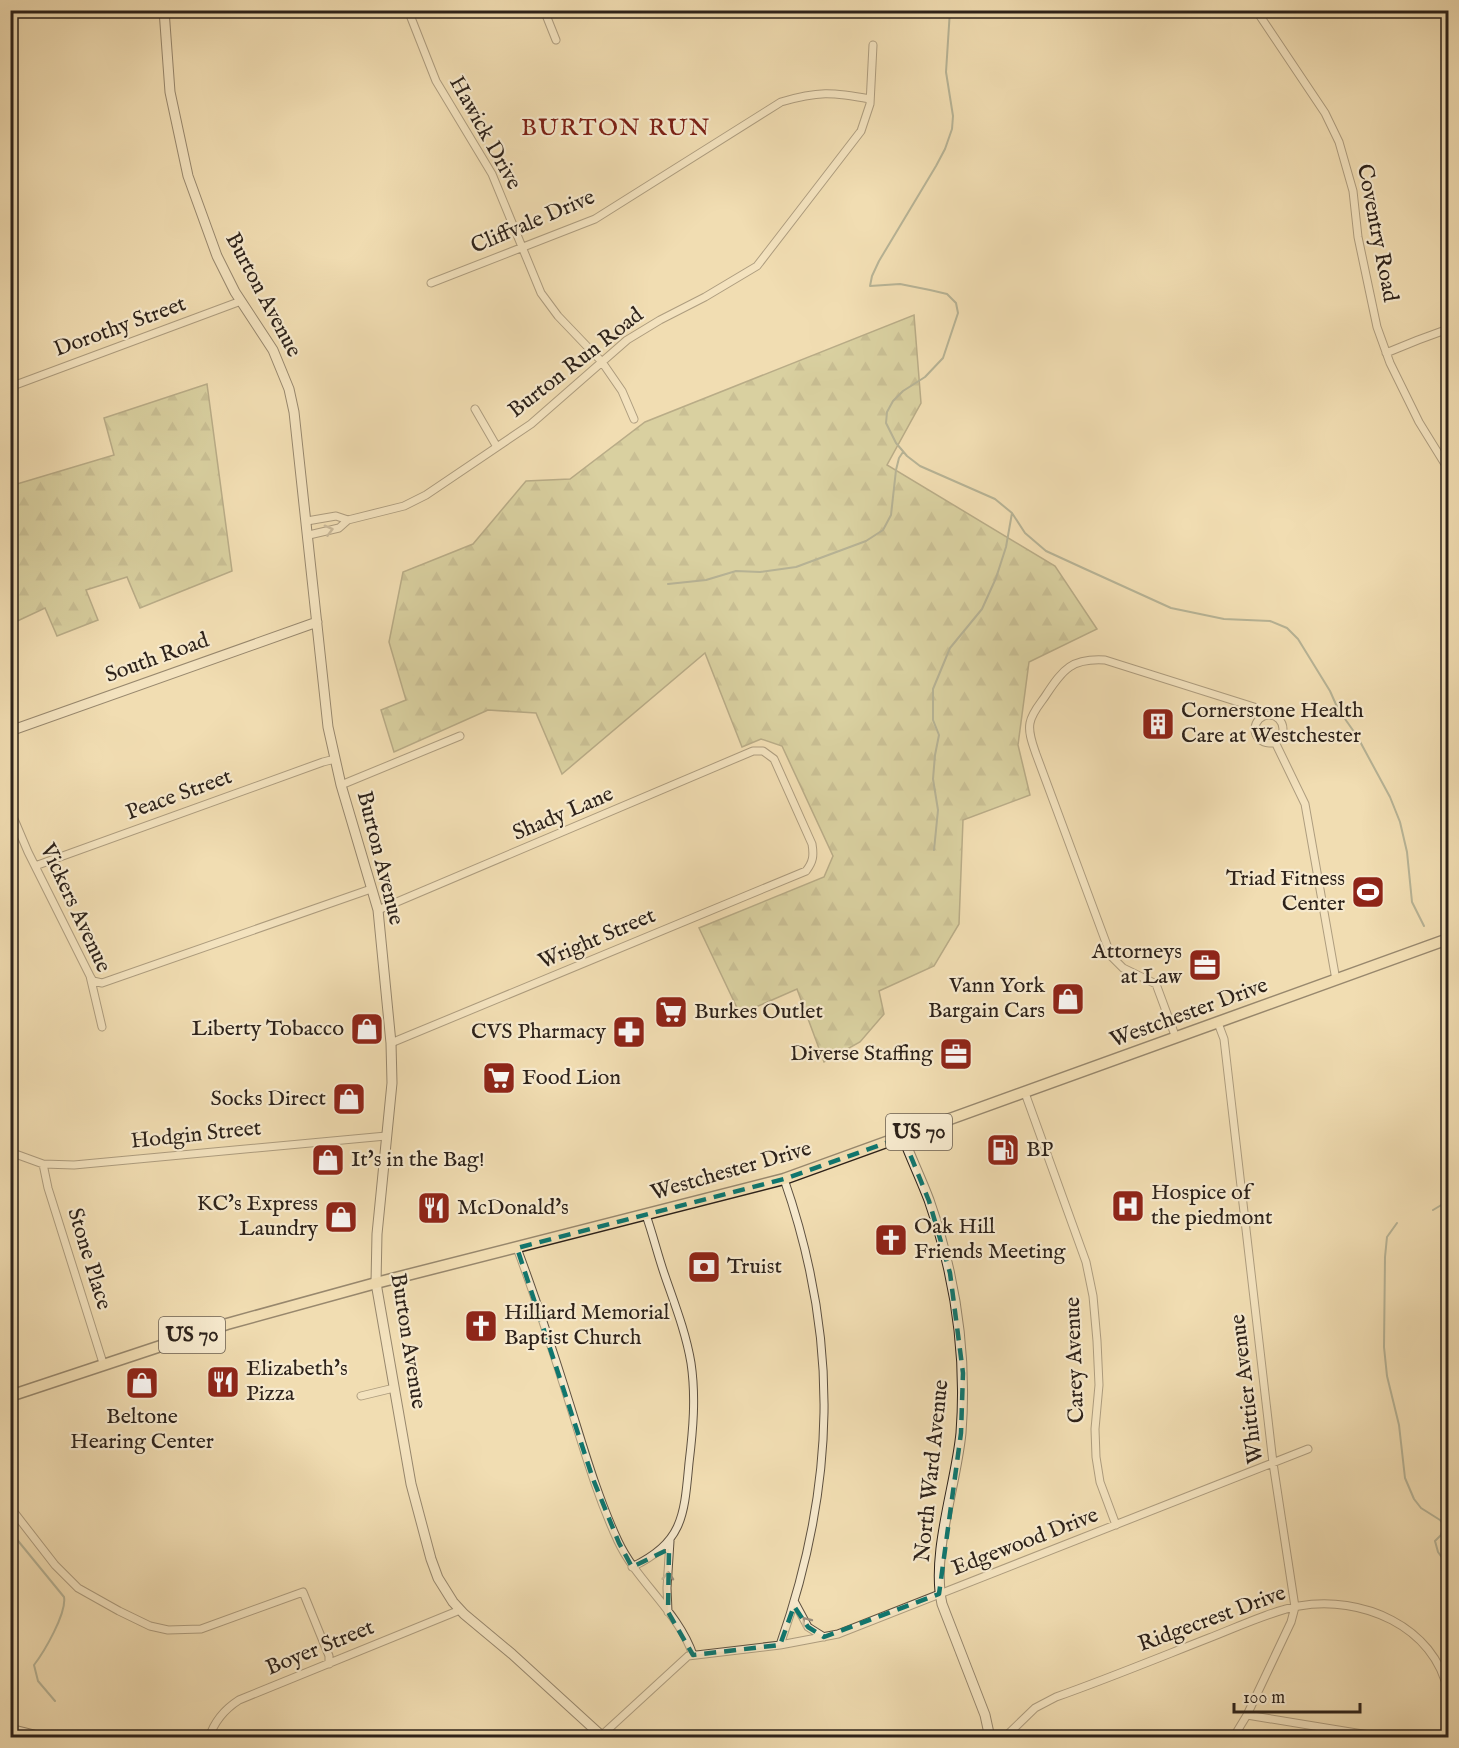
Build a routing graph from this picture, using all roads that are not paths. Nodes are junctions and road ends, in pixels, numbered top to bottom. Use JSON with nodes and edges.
{"nodes":[{"id":1,"x":164,"y":10,"type":"edge"},
{"id":2,"x":544,"y":10,"type":"edge"},
{"id":3,"x":1256,"y":10,"type":"edge"},
{"id":4,"x":408,"y":11,"type":"edge"},
{"id":5,"x":556,"y":40,"type":"dead end"},
{"id":6,"x":873,"y":45,"type":"dead end"},
{"id":7,"x":870,"y":99,"type":"junction"},
{"id":8,"x":521,"y":248,"type":"junction"},
{"id":9,"x":431,"y":284,"type":"dead end"},
{"id":10,"x":241,"y":302,"type":"junction"},
{"id":11,"x":1449,"y":329,"type":"edge"},
{"id":12,"x":1386,"y":353,"type":"junction"},
{"id":13,"x":602,"y":362,"type":"junction"},
{"id":14,"x":10,"y":387,"type":"edge"},
{"id":15,"x":475,"y":409,"type":"dead end"},
{"id":16,"x":634,"y":419,"type":"dead end"},
{"id":17,"x":497,"y":447,"type":"junction"},
{"id":18,"x":1449,"y":469,"type":"edge"},
{"id":19,"x":348,"y":520,"type":"junction"},
{"id":20,"x":307,"y":521,"type":"junction"},
{"id":21,"x":309,"y":535,"type":"junction"},
{"id":22,"x":317,"y":622,"type":"junction"},
{"id":23,"x":1264,"y":716,"type":"junction"},
{"id":24,"x":10,"y":731,"type":"edge"},
{"id":25,"x":460,"y":736,"type":"dead end"},
{"id":26,"x":1275,"y":742,"type":"junction"},
{"id":27,"x":763,"y":751,"type":"joint"},
{"id":28,"x":334,"y":759,"type":"junction"},
{"id":29,"x":341,"y":785,"type":"junction"},
{"id":30,"x":10,"y":807,"type":"edge"},
{"id":31,"x":35,"y":866,"type":"junction"},
{"id":32,"x":371,"y":888,"type":"junction"},
{"id":33,"x":378,"y":910,"type":"junction"},
{"id":34,"x":1449,"y":939,"type":"edge"},
{"id":35,"x":90,"y":976,"type":"junction"},
{"id":36,"x":1336,"y":980,"type":"junction"},
{"id":37,"x":1218,"y":1023,"type":"junction"},
{"id":38,"x":102,"y":1027,"type":"dead end"},
{"id":39,"x":1176,"y":1038,"type":"junction"},
{"id":40,"x":391,"y":1043,"type":"junction"},
{"id":41,"x":1025,"y":1093,"type":"junction"},
{"id":42,"x":386,"y":1136,"type":"junction"},
{"id":43,"x":903,"y":1137,"type":"junction"},
{"id":44,"x":10,"y":1152,"type":"edge"},
{"id":45,"x":43,"y":1164,"type":"junction"},
{"id":46,"x":784,"y":1179,"type":"junction"},
{"id":47,"x":646,"y":1215,"type":"junction"},
{"id":48,"x":517,"y":1248,"type":"junction"},
{"id":49,"x":376,"y":1283,"type":"junction"},
{"id":50,"x":103,"y":1363,"type":"junction"},
{"id":51,"x":394,"y":1388,"type":"junction"},
{"id":52,"x":10,"y":1396,"type":"edge"},
{"id":53,"x":361,"y":1396,"type":"dead end"},
{"id":54,"x":1308,"y":1449,"type":"dead end"},
{"id":55,"x":1273,"y":1463,"type":"junction"},
{"id":56,"x":10,"y":1507,"type":"edge"},
{"id":57,"x":1116,"y":1525,"type":"junction"},
{"id":58,"x":670,"y":1541,"type":"junction"},
{"id":59,"x":632,"y":1567,"type":"junction"},
{"id":60,"x":939,"y":1594,"type":"junction"},
{"id":61,"x":794,"y":1601,"type":"junction"},
{"id":62,"x":1295,"y":1607,"type":"junction"},
{"id":63,"x":460,"y":1610,"type":"junction"},
{"id":64,"x":669,"y":1612,"type":"junction"},
{"id":65,"x":824,"y":1637,"type":"junction"},
{"id":66,"x":780,"y":1645,"type":"junction"},
{"id":67,"x":693,"y":1655,"type":"junction"},
{"id":68,"x":329,"y":1664,"type":"junction"},
{"id":69,"x":1449,"y":1692,"type":"edge"},
{"id":70,"x":1247,"y":1715,"type":"junction"},
{"id":71,"x":1449,"y":1726,"type":"edge"},
{"id":72,"x":10,"y":1729,"type":"edge"},
{"id":73,"x":603,"y":1736,"type":"edge"},
{"id":74,"x":46,"y":1737,"type":"edge"},
{"id":75,"x":209,"y":1737,"type":"edge"},
{"id":76,"x":990,"y":1737,"type":"edge"},
{"id":77,"x":1004,"y":1737,"type":"edge"},
{"id":78,"x":1233,"y":1737,"type":"edge"},
{"id":79,"x":1387,"y":1737,"type":"edge"},
{"id":80,"x":1447,"y":1737,"type":"edge"}],
"edges":[{"from":1,"to":10,"type":"street","name":"Burton Avenue"},
{"from":2,"to":5,"type":"street"},
{"from":3,"to":12,"type":"street","name":"Coventry Road"},
{"from":4,"to":8,"type":"street","name":"Hawick Drive"},
{"from":6,"to":7,"type":"street","name":"Burton Run Road"},
{"from":7,"to":8,"type":"street","name":"Cliffvale Drive"},
{"from":7,"to":13,"type":"street","name":"Burton Run Road"},
{"from":8,"to":9,"type":"street","name":"Cliffvale Drive"},
{"from":8,"to":13,"type":"street","name":"Hawick Drive"},
{"from":10,"to":14,"type":"street","name":"Dorothy Street"},
{"from":10,"to":20,"type":"street","name":"Burton Avenue"},
{"from":11,"to":12,"type":"street"},
{"from":12,"to":18,"type":"street","name":"Coventry Road"},
{"from":13,"to":16,"type":"street","name":"Hawick Drive"},
{"from":13,"to":17,"type":"street","name":"Burton Run Road"},
{"from":15,"to":17,"type":"street"},
{"from":17,"to":19,"type":"street","name":"Burton Run Road"},
{"from":19,"to":20,"type":"street","name":"Burton Run Road"},
{"from":21,"to":19,"type":"street","name":"Burton Run Road","one_way":true},
{"from":20,"to":21,"type":"street","name":"Burton Avenue"},
{"from":21,"to":22,"type":"street","name":"Burton Avenue"},
{"from":22,"to":24,"type":"street","name":"South Road"},
{"from":22,"to":28,"type":"street","name":"Burton Avenue"},
{"from":23,"to":26,"type":"street"},
{"from":23,"to":26,"type":"street"},
{"from":23,"to":39,"type":"street"},
{"from":25,"to":29,"type":"street"},
{"from":26,"to":36,"type":"street"},
{"from":27,"to":33,"type":"street","name":"Shady Lane"},
{"from":27,"to":40,"type":"street","name":"Wright Street"},
{"from":28,"to":29,"type":"street","name":"Burton Avenue"},
{"from":28,"to":31,"type":"street","name":"Peace Street"},
{"from":29,"to":32,"type":"street","name":"Burton Avenue"},
{"from":30,"to":31,"type":"street","name":"Vickers Avenue"},
{"from":31,"to":35,"type":"street","name":"Vickers Avenue"},
{"from":32,"to":33,"type":"street","name":"Burton Avenue"},
{"from":32,"to":35,"type":"street"},
{"from":33,"to":40,"type":"street","name":"Burton Avenue"},
{"from":34,"to":36,"type":"main road","name":"Westchester Drive","number":"US 70"},
{"from":35,"to":38,"type":"street","name":"Vickers Avenue"},
{"from":36,"to":37,"type":"main road","name":"Westchester Drive","number":"US 70"},
{"from":37,"to":39,"type":"main road","name":"Westchester Drive","number":"US 70"},
{"from":37,"to":55,"type":"street","name":"Whittier Avenue"},
{"from":39,"to":41,"type":"main road","name":"Westchester Drive","number":"US 70"},
{"from":40,"to":42,"type":"street","name":"Burton Avenue"},
{"from":41,"to":43,"type":"main road","name":"Westchester Drive","number":"US 70"},
{"from":41,"to":57,"type":"street","name":"Carey Avenue"},
{"from":42,"to":45,"type":"street","name":"Hodgin Street"},
{"from":42,"to":49,"type":"street","name":"Burton Avenue"},
{"from":43,"to":46,"type":"main road","name":"Westchester Drive","number":"US 70"},
{"from":43,"to":60,"type":"street","name":"North Ward Avenue"},
{"from":44,"to":45,"type":"street","name":"Hodgin Street"},
{"from":45,"to":50,"type":"street","name":"Stone Place"},
{"from":46,"to":47,"type":"main road","name":"Westchester Drive","number":"US 70"},
{"from":46,"to":61,"type":"street"},
{"from":47,"to":48,"type":"main road","name":"Westchester Drive","number":"US 70"},
{"from":47,"to":58,"type":"street"},
{"from":48,"to":49,"type":"main road","name":"Westchester Drive","number":"US 70"},
{"from":48,"to":59,"type":"street"},
{"from":49,"to":50,"type":"main road","name":"Westchester Drive","number":"US 70"},
{"from":49,"to":51,"type":"street","name":"Burton Avenue"},
{"from":50,"to":52,"type":"main road","name":"Westchester Drive","number":"US 70"},
{"from":51,"to":53,"type":"street"},
{"from":51,"to":63,"type":"street","name":"Burton Avenue"},
{"from":54,"to":55,"type":"street","name":"Edgewood Drive"},
{"from":55,"to":57,"type":"street","name":"Edgewood Drive"},
{"from":55,"to":62,"type":"street","name":"Whittier Avenue"},
{"from":56,"to":68,"type":"street"},
{"from":57,"to":60,"type":"street","name":"Edgewood Drive"},
{"from":58,"to":59,"type":"street"},
{"from":64,"to":58,"type":"street","one_way":true},
{"from":59,"to":64,"type":"street"},
{"from":60,"to":65,"type":"street","name":"Edgewood Drive"},
{"from":60,"to":76,"type":"street","name":"North Ward Avenue"},
{"from":65,"to":61,"type":"street","one_way":true},
{"from":61,"to":66,"type":"street"},
{"from":62,"to":69,"type":"street","name":"Ridgecrest Drive"},
{"from":62,"to":70,"type":"street","name":"Whittier Avenue"},
{"from":62,"to":77,"type":"street","name":"Ridgecrest Drive"},
{"from":63,"to":68,"type":"street","name":"Boyer Street"},
{"from":63,"to":73,"type":"street","name":"Burton Avenue"},
{"from":64,"to":67,"type":"street"},
{"from":65,"to":66,"type":"street","name":"Edgewood Drive"},
{"from":66,"to":67,"type":"street","name":"Edgewood Drive"},
{"from":67,"to":73,"type":"street"},
{"from":68,"to":75,"type":"street","name":"Boyer Street"},
{"from":70,"to":78,"type":"street","name":"Whittier Avenue"},
{"from":70,"to":79,"type":"street"},
{"from":71,"to":80,"type":"street"},
{"from":72,"to":74,"type":"street"}]}
